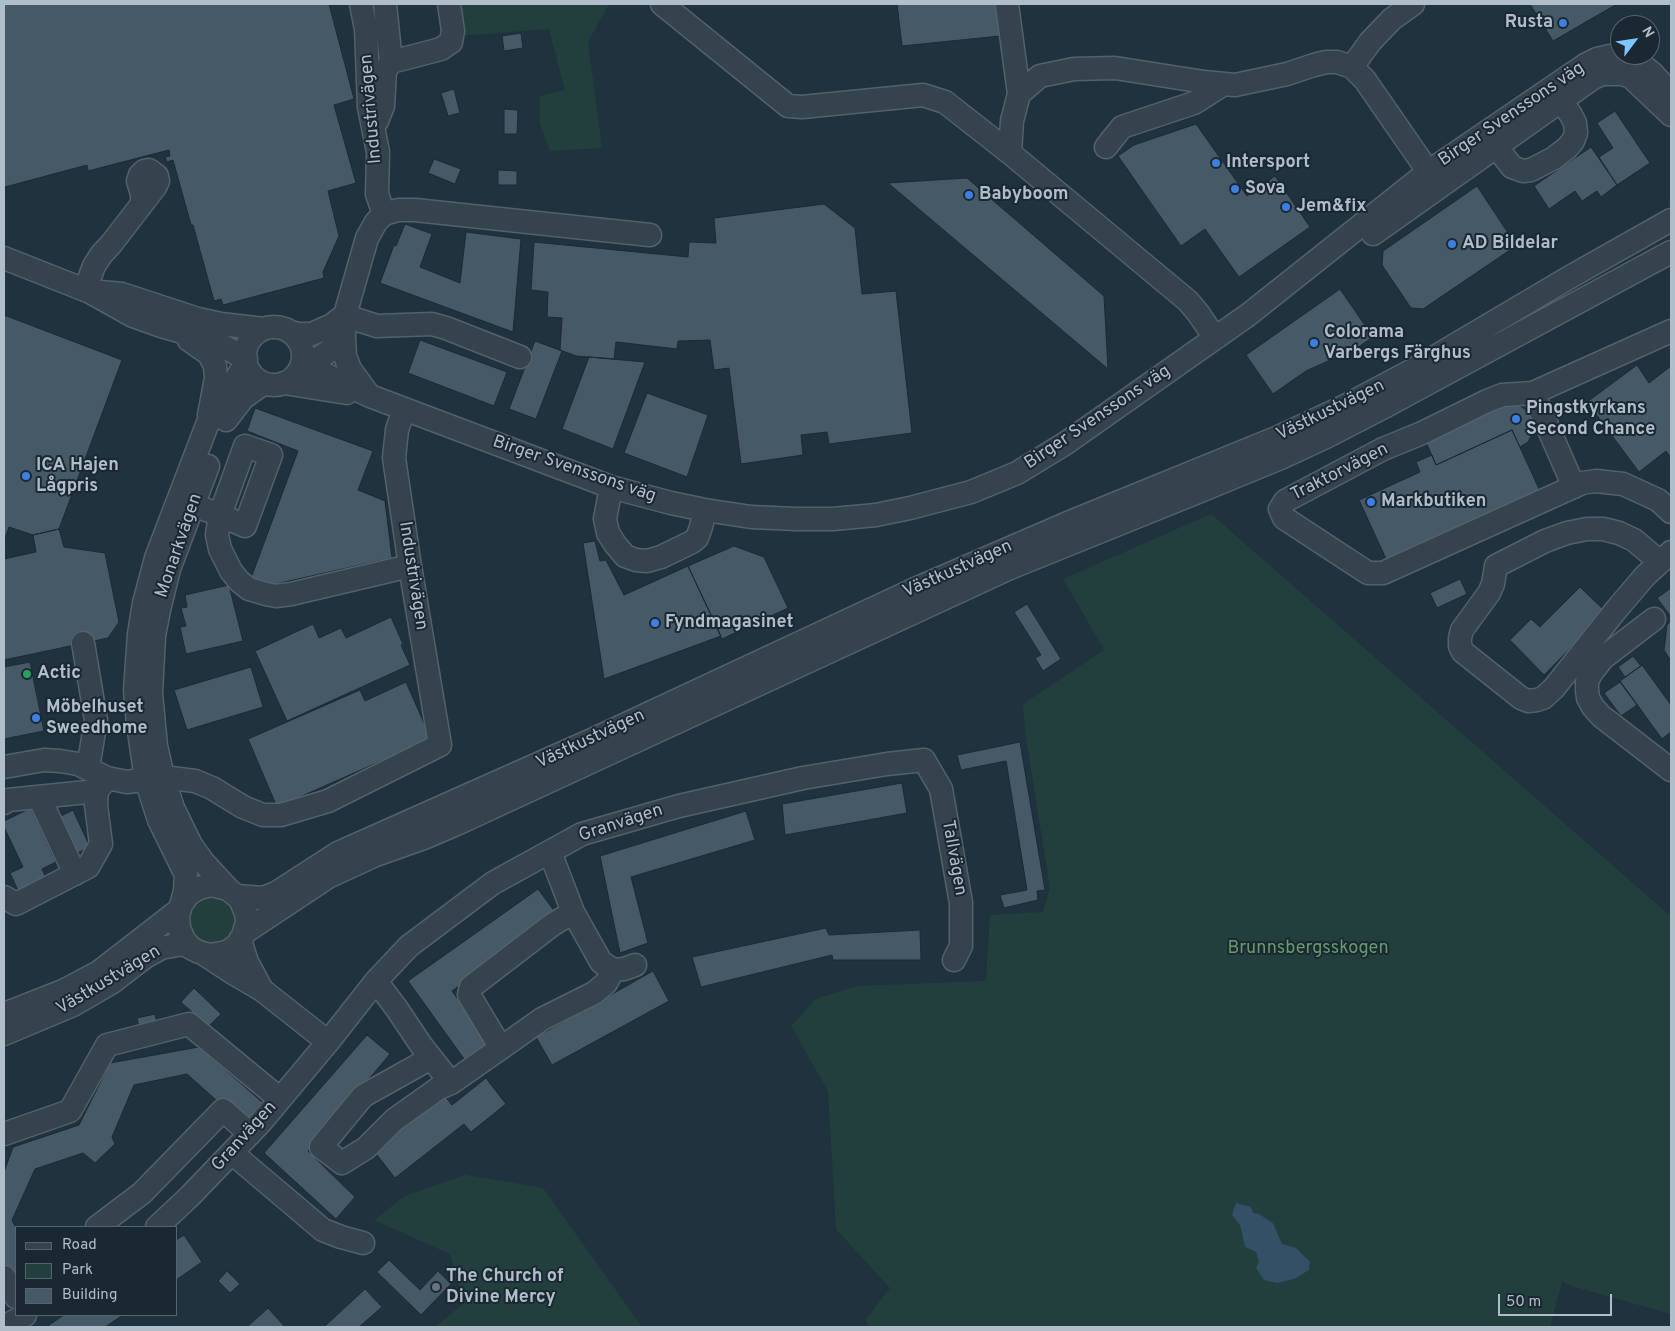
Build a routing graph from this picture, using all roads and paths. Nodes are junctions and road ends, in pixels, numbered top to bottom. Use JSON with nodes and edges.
{"nodes":[{"id":1,"x":361,"y":4,"type":"edge"},
{"id":2,"x":385,"y":4,"type":"edge"},
{"id":3,"x":450,"y":4,"type":"edge"},
{"id":4,"x":662,"y":4,"type":"edge"},
{"id":5,"x":1008,"y":4,"type":"edge"},
{"id":6,"x":1413,"y":4,"type":"edge"},
{"id":7,"x":391,"y":62,"type":"junction"},
{"id":8,"x":1352,"y":68,"type":"junction"},
{"id":9,"x":1224,"y":84,"type":"junction"},
{"id":10,"x":1020,"y":94,"type":"junction"},
{"id":11,"x":1556,"y":94,"type":"junction"},
{"id":12,"x":1671,"y":94,"type":"edge"},
{"id":13,"x":1671,"y":115,"type":"edge"},
{"id":14,"x":373,"y":128,"type":"junction"},
{"id":15,"x":1491,"y":139,"type":"junction"},
{"id":16,"x":1106,"y":147,"type":"dead end"},
{"id":17,"x":1010,"y":153,"type":"junction"},
{"id":18,"x":1434,"y":179,"type":"junction"},
{"id":19,"x":142,"y":204,"type":"dead end"},
{"id":20,"x":384,"y":214,"type":"junction"},
{"id":21,"x":1671,"y":220,"type":"edge"},
{"id":22,"x":650,"y":235,"type":"dead end"},
{"id":23,"x":1671,"y":247,"type":"edge"},
{"id":24,"x":1671,"y":252,"type":"edge"},
{"id":25,"x":4,"y":258,"type":"edge"},
{"id":26,"x":1641,"y":268,"type":"junction"},
{"id":27,"x":87,"y":291,"type":"junction"},
{"id":28,"x":345,"y":325,"type":"junction"},
{"id":29,"x":264,"y":329,"type":"junction"},
{"id":30,"x":173,"y":330,"type":"junction"},
{"id":31,"x":1671,"y":331,"type":"edge"},
{"id":32,"x":290,"y":332,"type":"junction"},
{"id":33,"x":1215,"y":338,"type":"junction"},
{"id":34,"x":520,"y":358,"type":"dead end"},
{"id":35,"x":246,"y":361,"type":"junction"},
{"id":36,"x":302,"y":363,"type":"junction"},
{"id":37,"x":274,"y":383,"type":"junction"},
{"id":38,"x":1534,"y":392,"type":"junction"},
{"id":39,"x":370,"y":396,"type":"junction"},
{"id":40,"x":404,"y":409,"type":"junction"},
{"id":41,"x":207,"y":425,"type":"junction"},
{"id":42,"x":611,"y":487,"type":"junction"},
{"id":43,"x":1574,"y":487,"type":"junction"},
{"id":44,"x":186,"y":503,"type":"junction"},
{"id":45,"x":705,"y":510,"type":"junction"},
{"id":46,"x":1671,"y":512,"type":"edge"},
{"id":47,"x":1666,"y":557,"type":"edge"},
{"id":48,"x":410,"y":566,"type":"junction"},
{"id":49,"x":1654,"y":619,"type":"dead end"},
{"id":50,"x":83,"y":643,"type":"dead end"},
{"id":51,"x":924,"y":760,"type":"joint"},
{"id":52,"x":4,"y":767,"type":"edge"},
{"id":53,"x":1671,"y":770,"type":"edge"},
{"id":54,"x":97,"y":779,"type":"junction"},
{"id":55,"x":154,"y":779,"type":"junction"},
{"id":56,"x":39,"y":797,"type":"junction"},
{"id":57,"x":4,"y":803,"type":"edge"},
{"id":58,"x":550,"y":852,"type":"junction"},
{"id":59,"x":75,"y":874,"type":"junction"},
{"id":60,"x":232,"y":892,"type":"junction"},
{"id":61,"x":4,"y":897,"type":"edge"},
{"id":62,"x":181,"y":907,"type":"junction"},
{"id":63,"x":573,"y":912,"type":"junction"},
{"id":64,"x":243,"y":936,"type":"junction"},
{"id":65,"x":196,"y":949,"type":"junction"},
{"id":66,"x":954,"y":960,"type":"dead end"},
{"id":67,"x":635,"y":965,"type":"dead end"},
{"id":68,"x":612,"y":970,"type":"junction"},
{"id":69,"x":376,"y":981,"type":"junction"},
{"id":70,"x":262,"y":990,"type":"junction"},
{"id":71,"x":4,"y":1014,"type":"edge"},
{"id":72,"x":4,"y":1034,"type":"edge"},
{"id":73,"x":328,"y":1042,"type":"junction"},
{"id":74,"x":501,"y":1048,"type":"junction"},
{"id":75,"x":431,"y":1058,"type":"junction"},
{"id":76,"x":450,"y":1083,"type":"junction"},
{"id":77,"x":280,"y":1098,"type":"junction"},
{"id":78,"x":4,"y":1134,"type":"edge"},
{"id":79,"x":250,"y":1134,"type":"junction"},
{"id":80,"x":232,"y":1153,"type":"junction"},
{"id":81,"x":98,"y":1226,"type":"edge"},
{"id":82,"x":158,"y":1226,"type":"edge"},
{"id":83,"x":363,"y":1242,"type":"dead end"},
{"id":84,"x":4,"y":1277,"type":"edge"},
{"id":85,"x":15,"y":1295,"type":"edge"},
{"id":86,"x":23,"y":1316,"type":"edge"},
{"id":87,"x":4,"y":1327,"type":"edge"}],
"edges":[{"from":1,"to":14,"type":"street","name":"Industrivägen"},
{"from":2,"to":7,"type":"street"},
{"from":3,"to":7,"type":"street"},
{"from":4,"to":17,"type":"street"},
{"from":5,"to":10,"type":"street"},
{"from":6,"to":8,"type":"street"},
{"from":7,"to":14,"type":"street"},
{"from":8,"to":9,"type":"street"},
{"from":8,"to":18,"type":"street","name":"Birger Svenssons väg"},
{"from":9,"to":10,"type":"street"},
{"from":9,"to":16,"type":"street"},
{"from":10,"to":17,"type":"street"},
{"from":11,"to":12,"type":"street","name":"Birger Svenssons väg"},
{"from":11,"to":13,"type":"street","name":"Birger Svenssons väg"},
{"from":11,"to":15,"type":"street","name":"Birger Svenssons väg"},
{"from":11,"to":15,"type":"street"},
{"from":14,"to":20,"type":"street","name":"Industrivägen"},
{"from":15,"to":18,"type":"street","name":"Birger Svenssons väg"},
{"from":17,"to":33,"type":"street"},
{"from":18,"to":33,"type":"street","name":"Birger Svenssons väg"},
{"from":19,"to":27,"type":"street"},
{"from":20,"to":22,"type":"street"},
{"from":20,"to":28,"type":"street"},
{"from":21,"to":60,"type":"street","name":"Västkustvägen"},
{"from":23,"to":26,"type":"street","name":"Västkustvägen"},
{"from":24,"to":26,"type":"street","name":"Västkustvägen"},
{"from":25,"to":27,"type":"street"},
{"from":26,"to":64,"type":"street","name":"Västkustvägen"},
{"from":27,"to":29,"type":"street"},
{"from":27,"to":30,"type":"street"},
{"from":28,"to":32,"type":"street"},
{"from":28,"to":34,"type":"street"},
{"from":28,"to":36,"type":"street"},
{"from":28,"to":39,"type":"street"},
{"from":29,"to":32,"type":"street"},
{"from":29,"to":35,"type":"street"},
{"from":30,"to":35,"type":"street"},
{"from":30,"to":41,"type":"street","name":"Monarkvägen"},
{"from":31,"to":38,"type":"street","name":"Traktorvägen"},
{"from":32,"to":36,"type":"street"},
{"from":33,"to":45,"type":"street","name":"Birger Svenssons väg"},
{"from":35,"to":37,"type":"street"},
{"from":35,"to":41,"type":"street","name":"Monarkvägen"},
{"from":36,"to":37,"type":"street"},
{"from":36,"to":39,"type":"street","name":"Birger Svenssons väg"},
{"from":37,"to":39,"type":"street","name":"Birger Svenssons väg"},
{"from":37,"to":44,"type":"street","name":"Monarkvägen"},
{"from":38,"to":43,"type":"street"},
{"from":38,"to":43,"type":"street","name":"Traktorvägen"},
{"from":39,"to":40,"type":"street","name":"Birger Svenssons väg"},
{"from":40,"to":42,"type":"street","name":"Birger Svenssons väg"},
{"from":40,"to":48,"type":"street","name":"Industrivägen"},
{"from":41,"to":44,"type":"street","name":"Monarkvägen"},
{"from":42,"to":45,"type":"street","name":"Birger Svenssons väg"},
{"from":42,"to":45,"type":"street"},
{"from":43,"to":46,"type":"street","name":"Traktorvägen"},
{"from":44,"to":48,"type":"street"},
{"from":44,"to":55,"type":"street","name":"Monarkvägen"},
{"from":47,"to":47,"type":"street"},
{"from":48,"to":55,"type":"street","name":"Industrivägen"},
{"from":49,"to":53,"type":"street"},
{"from":50,"to":54,"type":"street"},
{"from":51,"to":58,"type":"street","name":"Granvägen"},
{"from":51,"to":66,"type":"street","name":"Tallvägen"},
{"from":52,"to":54,"type":"street"},
{"from":54,"to":55,"type":"street"},
{"from":54,"to":56,"type":"street"},
{"from":54,"to":59,"type":"street"},
{"from":55,"to":60,"type":"street","name":"Monarkvägen"},
{"from":55,"to":62,"type":"street","name":"Monarkvägen"},
{"from":56,"to":57,"type":"street"},
{"from":56,"to":59,"type":"street"},
{"from":58,"to":63,"type":"street"},
{"from":58,"to":69,"type":"street","name":"Granvägen"},
{"from":59,"to":61,"type":"street"},
{"from":60,"to":62,"type":"street"},
{"from":60,"to":64,"type":"street"},
{"from":62,"to":65,"type":"street"},
{"from":62,"to":71,"type":"street","name":"Västkustvägen"},
{"from":63,"to":68,"type":"street"},
{"from":63,"to":74,"type":"street"},
{"from":64,"to":65,"type":"street"},
{"from":64,"to":70,"type":"street"},
{"from":65,"to":70,"type":"street"},
{"from":65,"to":72,"type":"street","name":"Västkustvägen"},
{"from":67,"to":68,"type":"street"},
{"from":68,"to":74,"type":"street"},
{"from":69,"to":73,"type":"street","name":"Granvägen"},
{"from":69,"to":75,"type":"street"},
{"from":70,"to":73,"type":"street"},
{"from":73,"to":77,"type":"street","name":"Granvägen"},
{"from":74,"to":76,"type":"street"},
{"from":75,"to":76,"type":"street"},
{"from":75,"to":76,"type":"street"},
{"from":77,"to":78,"type":"street"},
{"from":77,"to":79,"type":"street","name":"Granvägen"},
{"from":79,"to":80,"type":"street","name":"Granvägen"},
{"from":79,"to":81,"type":"street"},
{"from":80,"to":82,"type":"street","name":"Granvägen"},
{"from":80,"to":83,"type":"street"},
{"from":84,"to":85,"type":"street"},
{"from":86,"to":87,"type":"street"}]}
